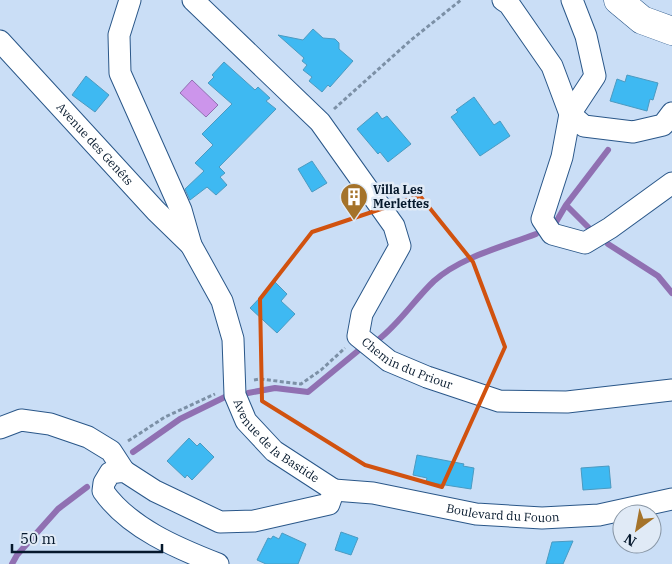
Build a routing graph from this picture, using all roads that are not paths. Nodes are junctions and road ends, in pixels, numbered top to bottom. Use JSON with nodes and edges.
{"nodes":[{"id":1,"x":130,"y":0,"type":"edge"},
{"id":2,"x":193,"y":0,"type":"edge"},
{"id":3,"x":503,"y":0,"type":"edge"},
{"id":4,"x":572,"y":0,"type":"edge"},
{"id":5,"x":618,"y":0,"type":"edge"},
{"id":6,"x":672,"y":31,"type":"edge"},
{"id":7,"x":0,"y":41,"type":"edge"},
{"id":8,"x":672,"y":113,"type":"edge"},
{"id":9,"x":570,"y":114,"type":"junction"},
{"id":10,"x":672,"y":183,"type":"edge"},
{"id":11,"x":191,"y":245,"type":"junction"},
{"id":12,"x":672,"y":390,"type":"edge"},
{"id":13,"x":0,"y":428,"type":"edge"},
{"id":14,"x":124,"y":471,"type":"junction"},
{"id":15,"x":334,"y":490,"type":"junction"},
{"id":16,"x":672,"y":499,"type":"edge"},
{"id":17,"x":218,"y":564,"type":"edge"}],
"edges":[{"from":1,"to":11,"type":"street","name":"Avenue de la Bastide"},
{"from":2,"to":12,"type":"street","name":"Chemin du Priour"},
{"from":3,"to":9,"type":"street"},
{"from":4,"to":9,"type":"street"},
{"from":5,"to":6,"type":"main road"},
{"from":7,"to":11,"type":"street","name":"Avenue des Genêts"},
{"from":8,"to":9,"type":"street"},
{"from":9,"to":10,"type":"street"},
{"from":11,"to":15,"type":"street","name":"Avenue de la Bastide"},
{"from":13,"to":14,"type":"street"},
{"from":14,"to":15,"type":"street","name":"Avenue de la Bastide"},
{"from":14,"to":17,"type":"street"},
{"from":15,"to":16,"type":"street","name":"Boulevard du Fouon"}]}
